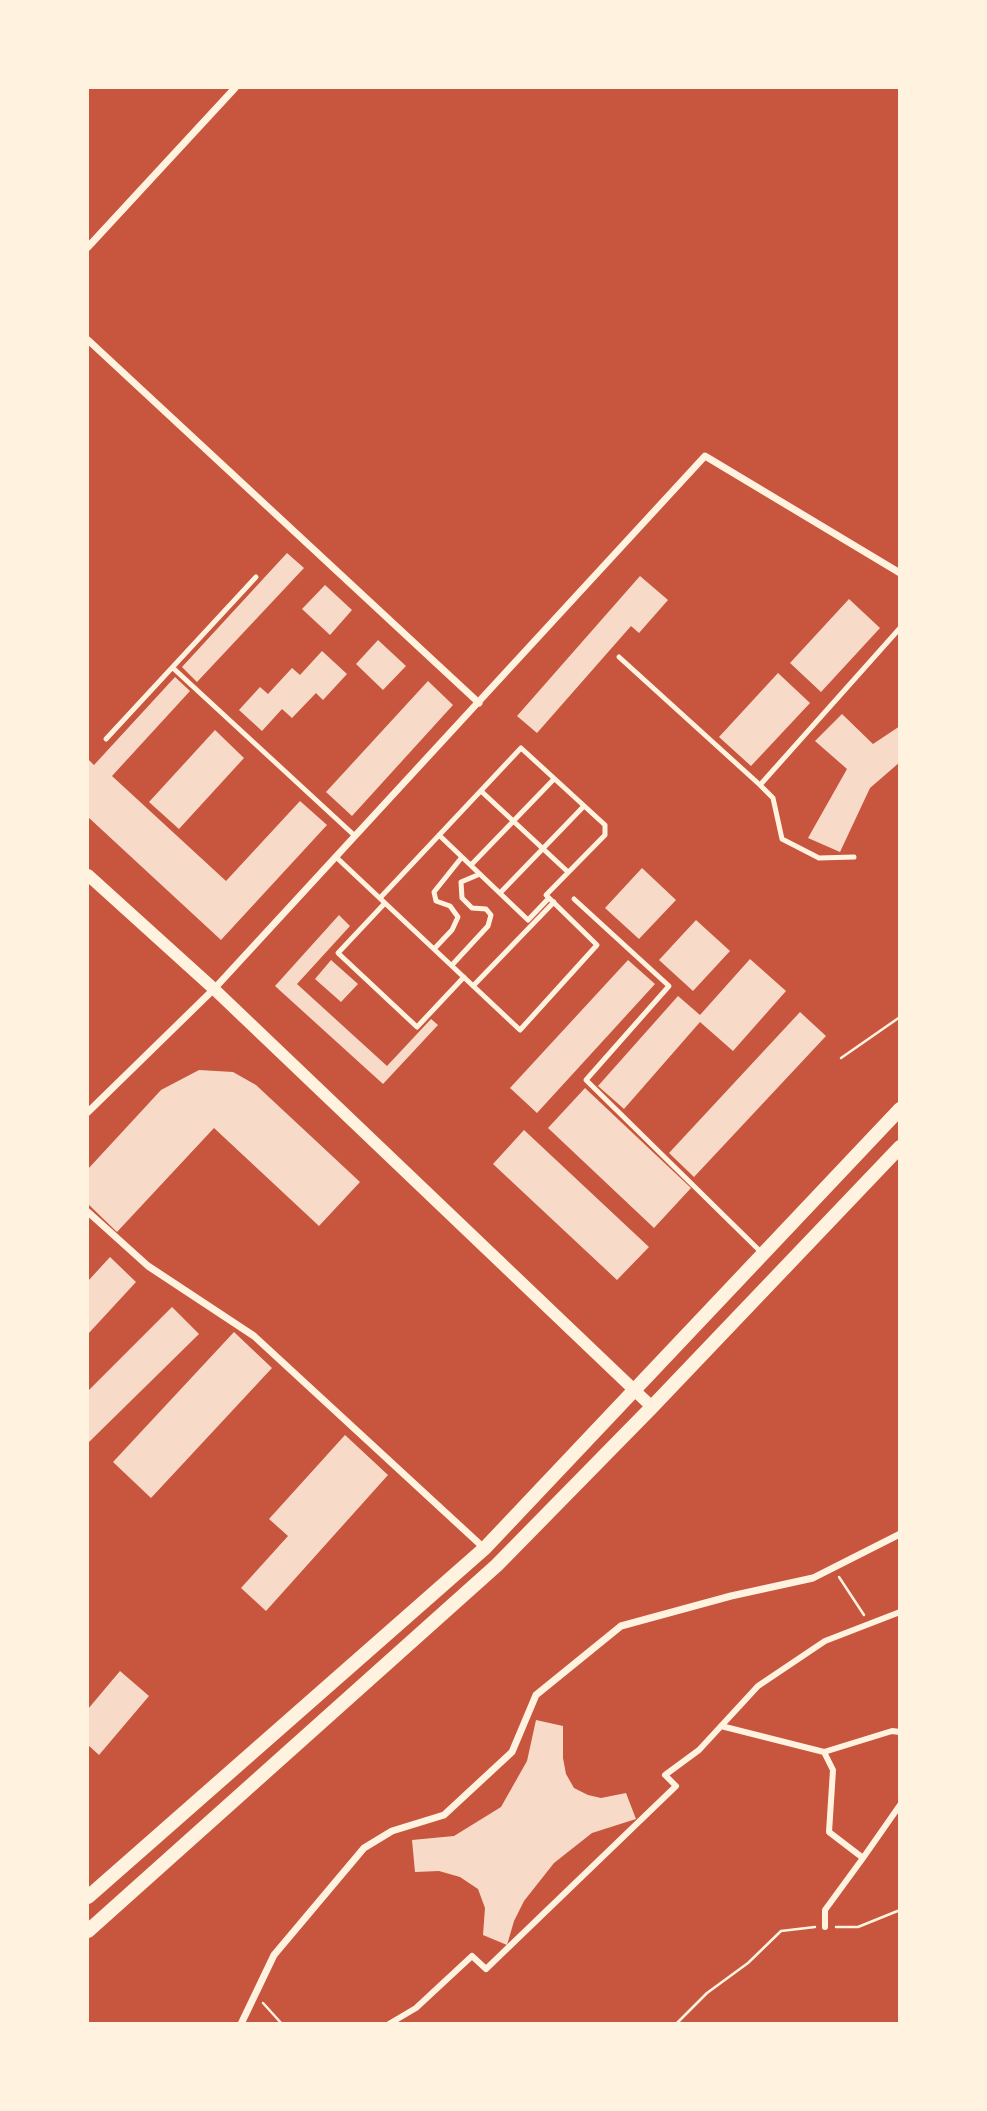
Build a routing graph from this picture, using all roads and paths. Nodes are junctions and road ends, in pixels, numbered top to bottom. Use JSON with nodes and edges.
{"nodes":[{"id":1,"x":235,"y":88,"type":"edge"},
{"id":2,"x":88,"y":247,"type":"edge"},
{"id":3,"x":88,"y":340,"type":"edge"},
{"id":4,"x":900,"y":573,"type":"edge"},
{"id":5,"x":256,"y":577,"type":"dead end"},
{"id":6,"x":900,"y":628,"type":"edge"},
{"id":7,"x":619,"y":657,"type":"dead end"},
{"id":8,"x":173,"y":668,"type":"junction"},
{"id":9,"x":479,"y":703,"type":"junction"},
{"id":10,"x":106,"y":739,"type":"dead end"},
{"id":11,"x":554,"y":779,"type":"junction"},
{"id":12,"x":760,"y":785,"type":"junction"},
{"id":13,"x":481,"y":791,"type":"junction"},
{"id":14,"x":584,"y":806,"type":"junction"},
{"id":15,"x":513,"y":821,"type":"junction"},
{"id":16,"x":439,"y":835,"type":"junction"},
{"id":17,"x":355,"y":836,"type":"junction"},
{"id":18,"x":543,"y":849,"type":"junction"},
{"id":19,"x":336,"y":857,"type":"junction"},
{"id":20,"x":462,"y":857,"type":"junction"},
{"id":21,"x":854,"y":857,"type":"dead end"},
{"id":22,"x":471,"y":865,"type":"junction"},
{"id":23,"x":568,"y":872,"type":"junction"},
{"id":24,"x":480,"y":874,"type":"junction"},
{"id":25,"x":88,"y":875,"type":"edge"},
{"id":26,"x":500,"y":893,"type":"junction"},
{"id":27,"x":380,"y":898,"type":"junction"},
{"id":28,"x":574,"y":899,"type":"dead end"},
{"id":29,"x":551,"y":900,"type":"junction"},
{"id":30,"x":385,"y":903,"type":"junction"},
{"id":31,"x":434,"y":949,"type":"junction"},
{"id":32,"x":452,"y":965,"type":"junction"},
{"id":33,"x":464,"y":977,"type":"junction"},
{"id":34,"x":473,"y":986,"type":"junction"},
{"id":35,"x":214,"y":989,"type":"junction"},
{"id":36,"x":900,"y":1017,"type":"edge"},
{"id":37,"x":841,"y":1058,"type":"dead end"},
{"id":38,"x":900,"y":1109,"type":"edge"},
{"id":39,"x":88,"y":1112,"type":"edge"},
{"id":40,"x":900,"y":1147,"type":"edge"},
{"id":41,"x":88,"y":1212,"type":"edge"},
{"id":42,"x":763,"y":1254,"type":"junction"},
{"id":43,"x":634,"y":1391,"type":"junction"},
{"id":44,"x":652,"y":1407,"type":"junction"},
{"id":45,"x":900,"y":1534,"type":"edge"},
{"id":46,"x":485,"y":1548,"type":"junction"},
{"id":47,"x":833,"y":1568,"type":"junction"},
{"id":48,"x":900,"y":1612,"type":"edge"},
{"id":49,"x":870,"y":1623,"type":"junction"},
{"id":50,"x":721,"y":1726,"type":"junction"},
{"id":51,"x":900,"y":1732,"type":"edge"},
{"id":52,"x":824,"y":1752,"type":"junction"},
{"id":53,"x":900,"y":1805,"type":"edge"},
{"id":54,"x":863,"y":1858,"type":"junction"},
{"id":55,"x":88,"y":1897,"type":"edge"},
{"id":56,"x":900,"y":1910,"type":"edge"},
{"id":57,"x":825,"y":1927,"type":"junction"},
{"id":58,"x":88,"y":1931,"type":"edge"},
{"id":59,"x":255,"y":1995,"type":"junction"},
{"id":60,"x":241,"y":2024,"type":"edge"},
{"id":61,"x":282,"y":2024,"type":"edge"},
{"id":62,"x":389,"y":2024,"type":"edge"},
{"id":63,"x":676,"y":2024,"type":"edge"}],
"edges":[{"from":1,"to":2,"type":"street"},
{"from":3,"to":9,"type":"street"},
{"from":4,"to":9,"type":"street"},
{"from":5,"to":8,"type":"lane"},
{"from":6,"to":12,"type":"lane"},
{"from":7,"to":12,"type":"lane"},
{"from":8,"to":10,"type":"lane"},
{"from":8,"to":17,"type":"lane"},
{"from":9,"to":17,"type":"street"},
{"from":11,"to":13,"type":"lane"},
{"from":11,"to":14,"type":"lane"},
{"from":11,"to":15,"type":"lane"},
{"from":12,"to":21,"type":"lane"},
{"from":13,"to":15,"type":"lane"},
{"from":13,"to":16,"type":"lane"},
{"from":14,"to":18,"type":"lane"},
{"from":14,"to":23,"type":"lane"},
{"from":15,"to":18,"type":"lane"},
{"from":15,"to":22,"type":"lane"},
{"from":16,"to":20,"type":"lane"},
{"from":16,"to":27,"type":"lane"},
{"from":17,"to":19,"type":"street"},
{"from":18,"to":23,"type":"lane"},
{"from":18,"to":26,"type":"lane"},
{"from":19,"to":27,"type":"lane"},
{"from":19,"to":35,"type":"street"},
{"from":20,"to":22,"type":"lane"},
{"from":20,"to":31,"type":"lane"},
{"from":22,"to":24,"type":"lane"},
{"from":23,"to":29,"type":"lane"},
{"from":24,"to":26,"type":"lane"},
{"from":24,"to":32,"type":"lane"},
{"from":25,"to":35,"type":"street"},
{"from":26,"to":29,"type":"lane"},
{"from":27,"to":30,"type":"lane"},
{"from":28,"to":42,"type":"lane"},
{"from":29,"to":34,"type":"lane"},
{"from":29,"to":34,"type":"lane"},
{"from":30,"to":31,"type":"lane"},
{"from":30,"to":33,"type":"lane"},
{"from":31,"to":32,"type":"lane"},
{"from":32,"to":33,"type":"lane"},
{"from":33,"to":34,"type":"lane"},
{"from":35,"to":39,"type":"street"},
{"from":35,"to":43,"type":"street"},
{"from":36,"to":37,"type":"path"},
{"from":38,"to":42,"type":"main road"},
{"from":40,"to":44,"type":"main road"},
{"from":41,"to":46,"type":"street"},
{"from":42,"to":43,"type":"main road"},
{"from":43,"to":44,"type":"street"},
{"from":43,"to":46,"type":"main road"},
{"from":44,"to":58,"type":"main road"},
{"from":45,"to":47,"type":"street"},
{"from":46,"to":55,"type":"main road"},
{"from":47,"to":49,"type":"path"},
{"from":47,"to":59,"type":"street"},
{"from":48,"to":49,"type":"street"},
{"from":49,"to":50,"type":"street"},
{"from":50,"to":52,"type":"street"},
{"from":50,"to":62,"type":"street"},
{"from":51,"to":52,"type":"street"},
{"from":52,"to":54,"type":"street"},
{"from":53,"to":54,"type":"street"},
{"from":54,"to":57,"type":"street"},
{"from":56,"to":57,"type":"path"},
{"from":57,"to":63,"type":"path"},
{"from":59,"to":60,"type":"street"},
{"from":59,"to":61,"type":"path"}]}
